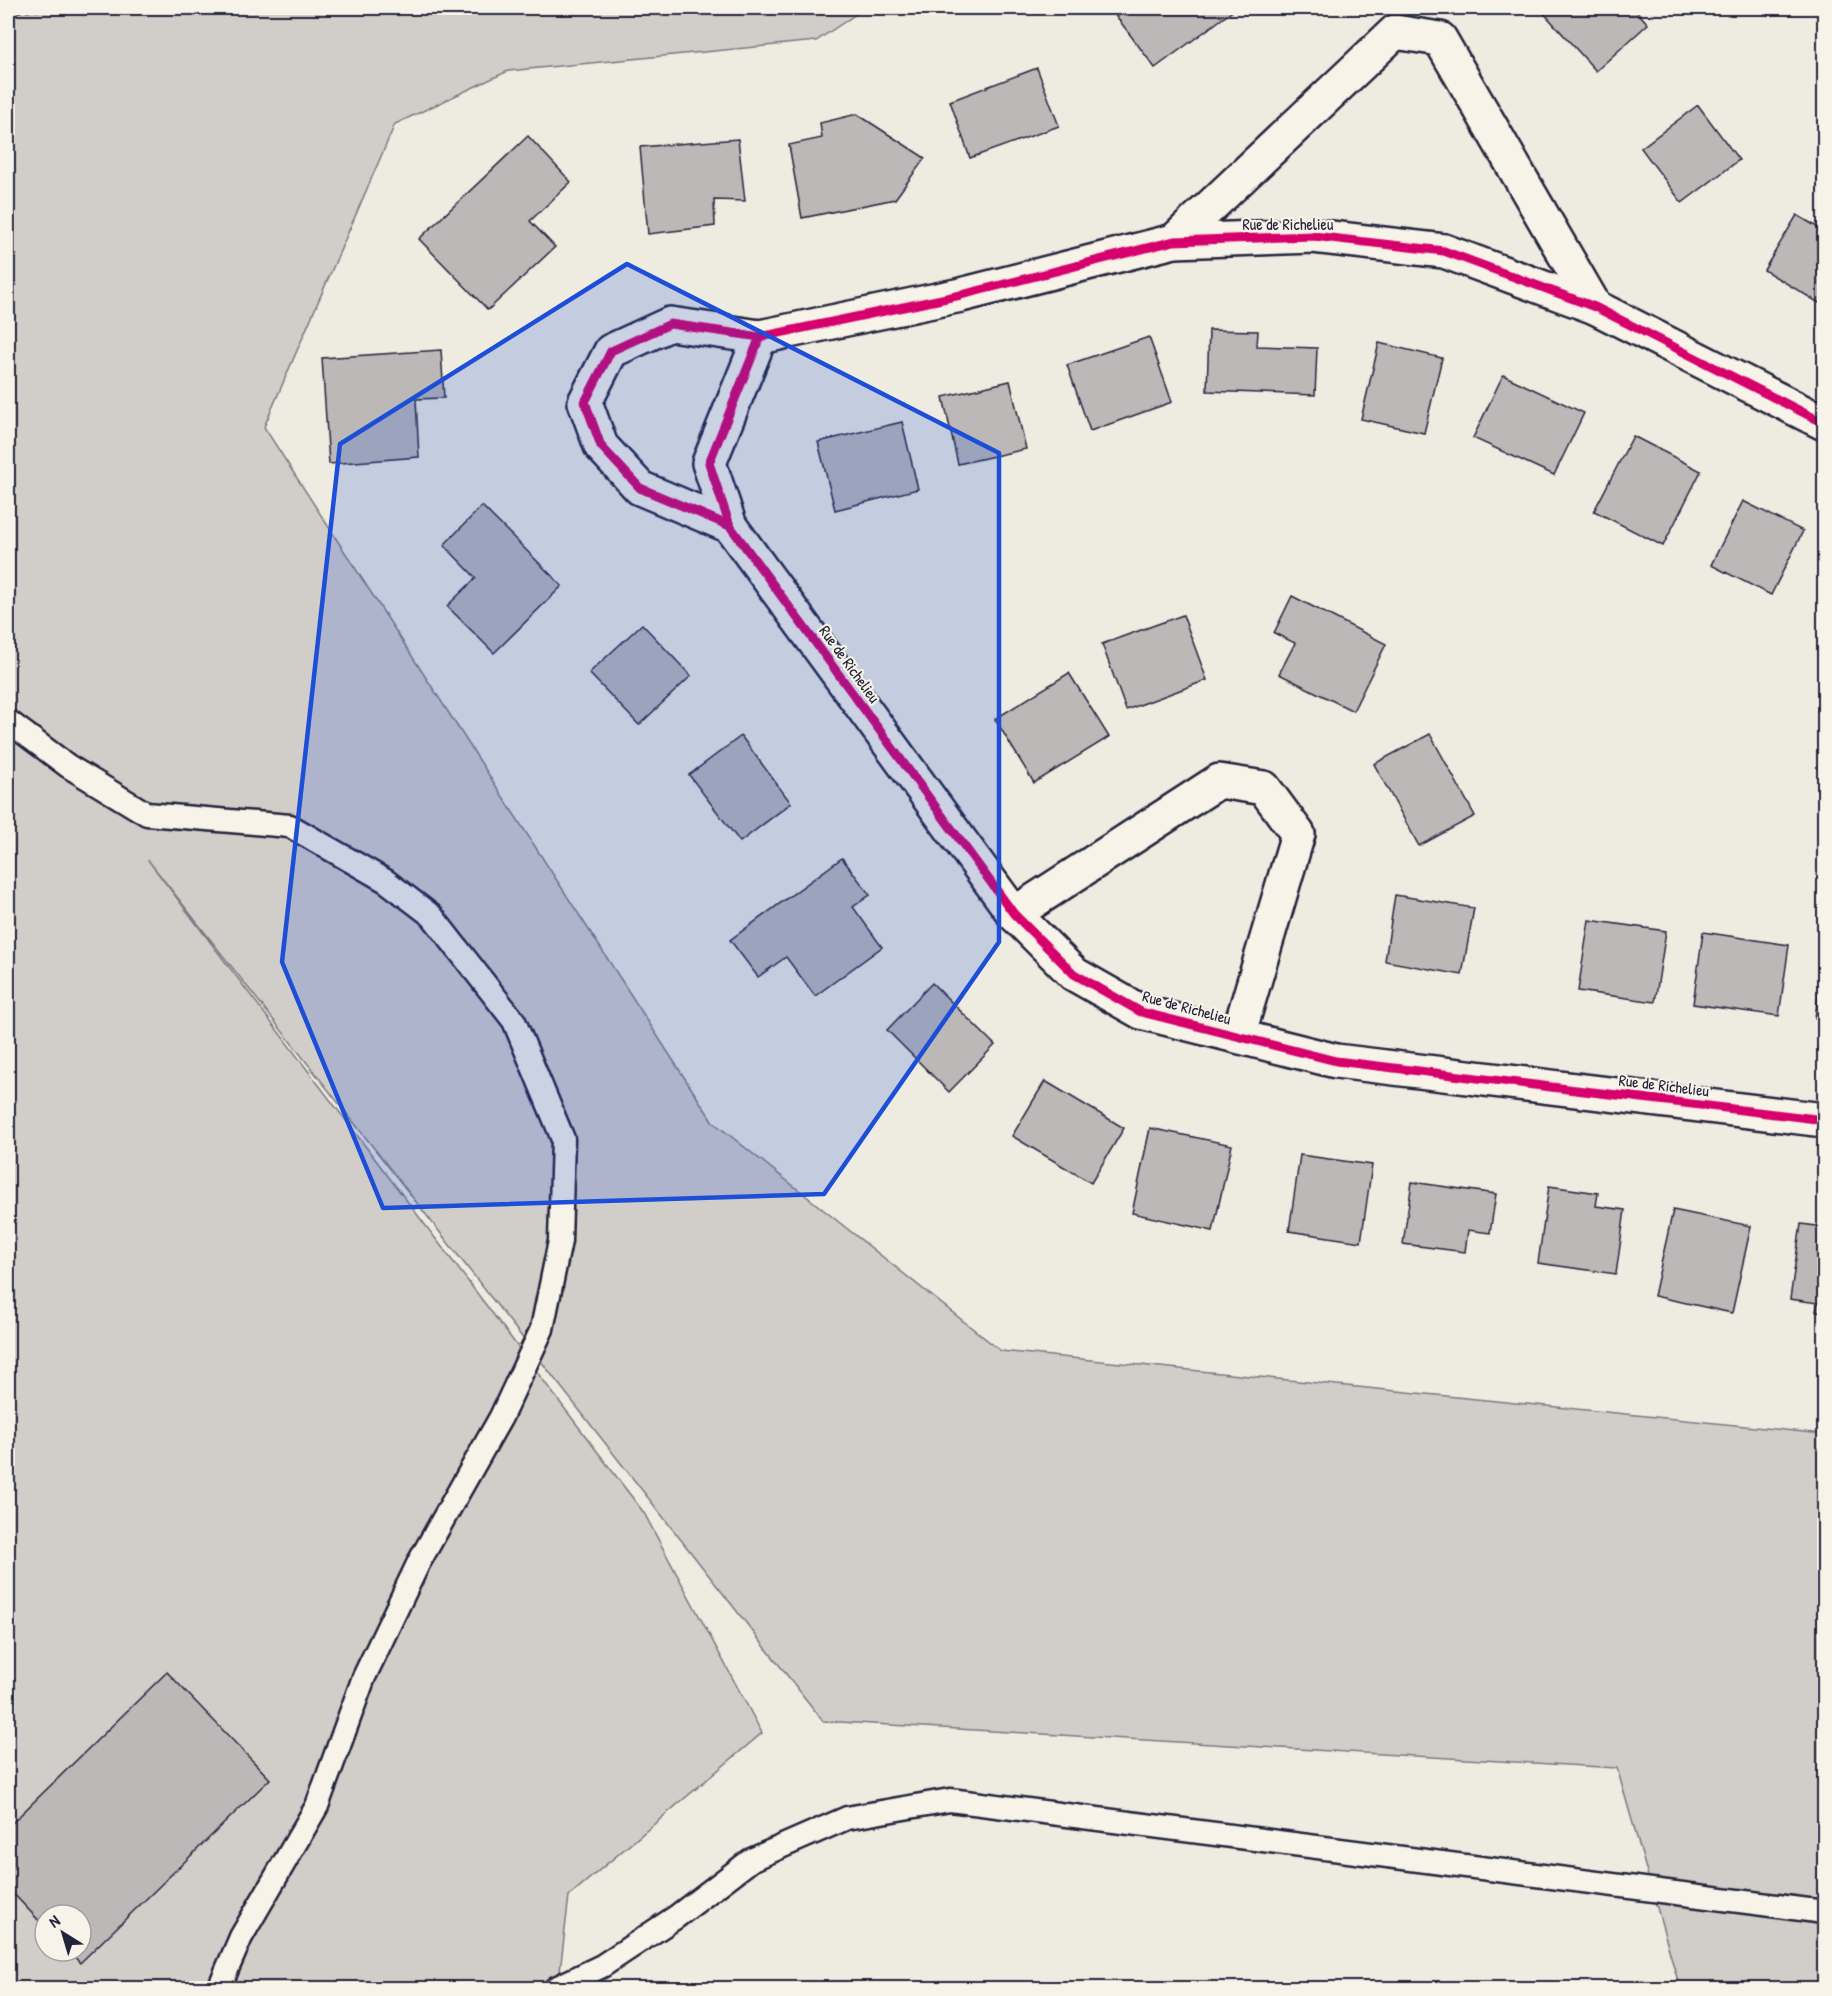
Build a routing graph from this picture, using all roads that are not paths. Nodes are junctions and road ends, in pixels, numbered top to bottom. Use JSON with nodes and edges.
{"nodes":[{"id":1,"x":1174,"y":241,"type":"junction"},
{"id":2,"x":1596,"y":307,"type":"junction"},
{"id":3,"x":760,"y":337,"type":"junction"},
{"id":4,"x":1824,"y":423,"type":"edge"},
{"id":5,"x":730,"y":526,"type":"junction"},
{"id":6,"x":8,"y":721,"type":"edge"},
{"id":7,"x":1014,"y":914,"type":"junction"},
{"id":8,"x":1238,"y":1036,"type":"junction"},
{"id":9,"x":1824,"y":1120,"type":"edge"},
{"id":10,"x":1824,"y":1912,"type":"edge"},
{"id":11,"x":219,"y":1989,"type":"edge"},
{"id":12,"x":556,"y":1989,"type":"edge"}],
"edges":[{"from":1,"to":2,"type":"street","name":"Rue de Richelieu"},
{"from":1,"to":2,"type":"street","name":"Rue de Richelieu"},
{"from":1,"to":3,"type":"street","name":"Rue de Richelieu"},
{"from":2,"to":4,"type":"street","name":"Rue de Richelieu"},
{"from":3,"to":5,"type":"street","name":"Rue de Richelieu"},
{"from":3,"to":5,"type":"street","name":"Rue de Richelieu"},
{"from":5,"to":7,"type":"street","name":"Rue de Richelieu"},
{"from":6,"to":11,"type":"lane"},
{"from":7,"to":8,"type":"street","name":"Rue de Richelieu"},
{"from":7,"to":8,"type":"street","name":"Rue de Richelieu"},
{"from":8,"to":9,"type":"street","name":"Rue de Richelieu"},
{"from":10,"to":12,"type":"lane"}]}
